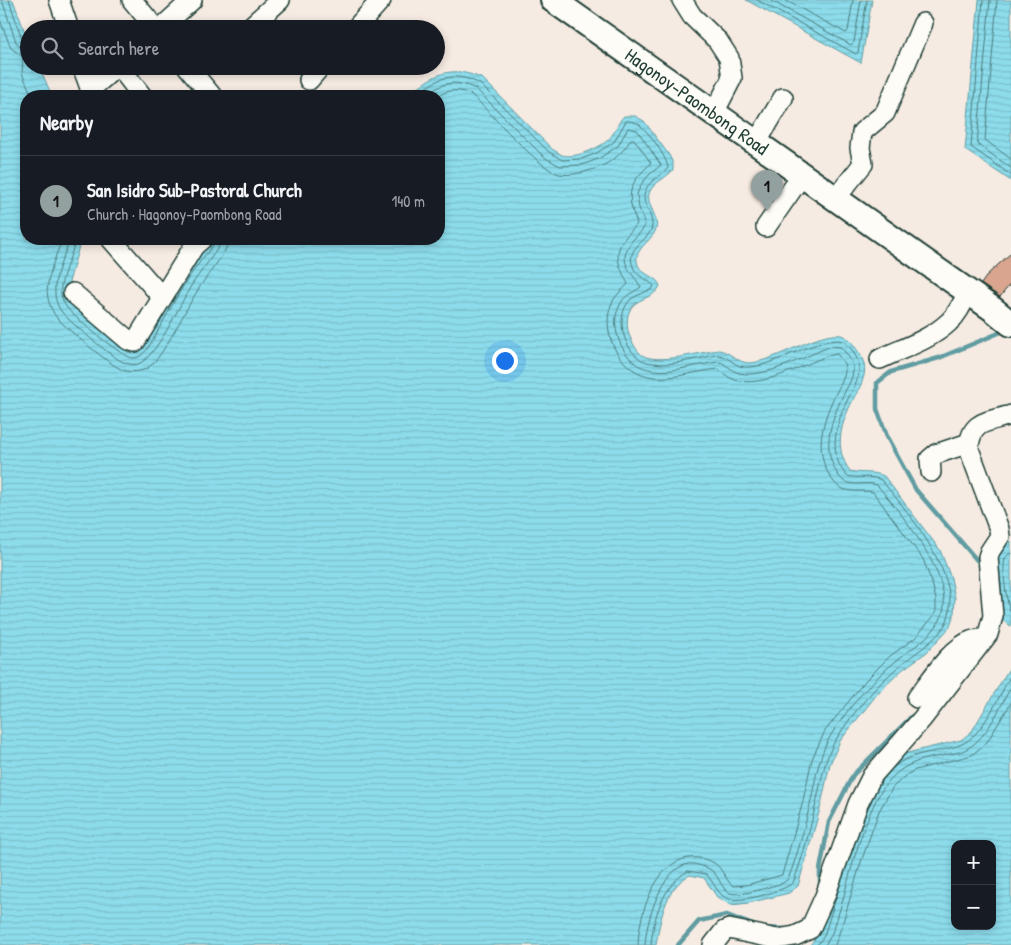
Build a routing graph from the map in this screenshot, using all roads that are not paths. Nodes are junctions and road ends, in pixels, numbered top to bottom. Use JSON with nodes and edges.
{"nodes":[{"id":1,"x":59,"y":0,"type":"edge"},
{"id":2,"x":132,"y":0,"type":"edge"},
{"id":3,"x":192,"y":0,"type":"edge"},
{"id":4,"x":280,"y":0,"type":"edge"},
{"id":5,"x":381,"y":0,"type":"edge"},
{"id":6,"x":553,"y":0,"type":"edge"},
{"id":7,"x":682,"y":0,"type":"edge"},
{"id":8,"x":66,"y":20,"type":"edge"},
{"id":9,"x":150,"y":20,"type":"edge"},
{"id":10,"x":169,"y":20,"type":"edge"},
{"id":11,"x":258,"y":20,"type":"edge"},
{"id":12,"x":363,"y":20,"type":"edge"},
{"id":13,"x":923,"y":23,"type":"dead end"},
{"id":14,"x":85,"y":75,"type":"edge"},
{"id":15,"x":109,"y":75,"type":"edge"},
{"id":16,"x":125,"y":75,"type":"edge"},
{"id":17,"x":200,"y":75,"type":"edge"},
{"id":18,"x":91,"y":90,"type":"edge"},
{"id":19,"x":95,"y":90,"type":"edge"},
{"id":20,"x":137,"y":90,"type":"edge"},
{"id":21,"x":208,"y":90,"type":"edge"},
{"id":22,"x":783,"y":98,"type":"dead end"},
{"id":23,"x":714,"y":113,"type":"junction"},
{"id":24,"x":756,"y":143,"type":"junction"},
{"id":25,"x":802,"y":175,"type":"junction"},
{"id":26,"x":836,"y":199,"type":"junction"},
{"id":27,"x":766,"y":227,"type":"dead end"},
{"id":28,"x":116,"y":245,"type":"edge"},
{"id":29,"x":193,"y":245,"type":"edge"},
{"id":30,"x":968,"y":292,"type":"junction"},
{"id":31,"x":73,"y":293,"type":"dead end"},
{"id":32,"x":162,"y":296,"type":"junction"},
{"id":33,"x":1006,"y":320,"type":"edge"},
{"id":34,"x":880,"y":359,"type":"dead end"},
{"id":35,"x":1011,"y":415,"type":"edge"},
{"id":36,"x":969,"y":443,"type":"junction"},
{"id":37,"x":931,"y":472,"type":"dead end"},
{"id":38,"x":979,"y":640,"type":"junction"},
{"id":39,"x":917,"y":698,"type":"dead end"},
{"id":40,"x":713,"y":945,"type":"edge"}],
"edges":[{"from":1,"to":8,"type":"street"},
{"from":2,"to":9,"type":"street"},
{"from":3,"to":10,"type":"street"},
{"from":4,"to":11,"type":"street"},
{"from":5,"to":12,"type":"street"},
{"from":6,"to":23,"type":"main road","name":"Hagonoy-Paombong Road"},
{"from":7,"to":23,"type":"street"},
{"from":13,"to":26,"type":"street"},
{"from":14,"to":18,"type":"street"},
{"from":15,"to":19,"type":"street"},
{"from":16,"to":20,"type":"street"},
{"from":17,"to":21,"type":"street"},
{"from":22,"to":24,"type":"street"},
{"from":23,"to":24,"type":"main road","name":"Hagonoy-Paombong Road"},
{"from":24,"to":25,"type":"main road","name":"Hagonoy-Paombong Road"},
{"from":25,"to":26,"type":"main road","name":"Hagonoy-Paombong Road"},
{"from":25,"to":27,"type":"street"},
{"from":26,"to":30,"type":"main road","name":"Hagonoy-Paombong Road"},
{"from":28,"to":32,"type":"street"},
{"from":29,"to":32,"type":"street"},
{"from":30,"to":33,"type":"main road","name":"Hagonoy-Paombong Road"},
{"from":30,"to":34,"type":"street"},
{"from":31,"to":32,"type":"street"},
{"from":35,"to":36,"type":"street"},
{"from":36,"to":37,"type":"street"},
{"from":36,"to":38,"type":"street"},
{"from":38,"to":39,"type":"street"},
{"from":38,"to":40,"type":"street"}]}
